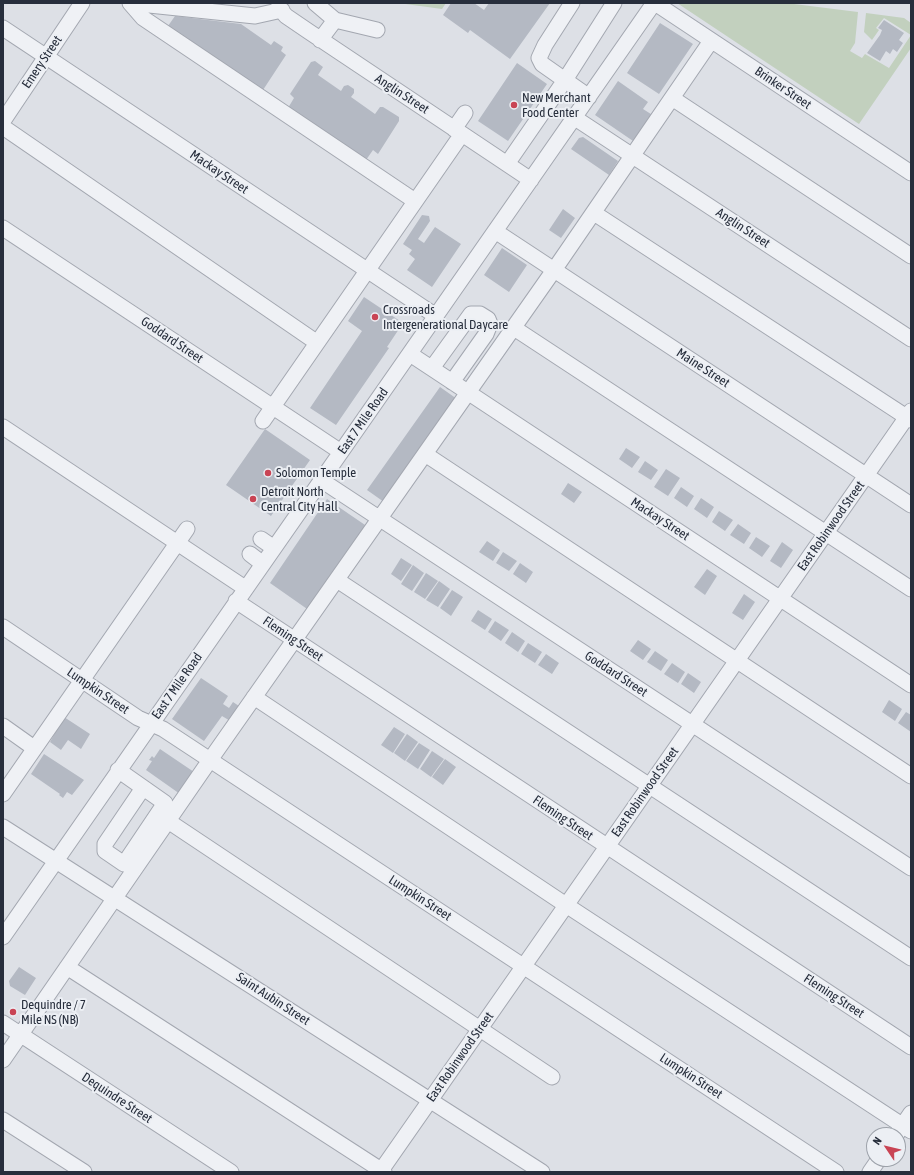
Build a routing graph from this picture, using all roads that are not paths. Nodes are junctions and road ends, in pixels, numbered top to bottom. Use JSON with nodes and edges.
{"nodes":[{"id":1,"x":82,"y":3,"type":"edge"},
{"id":2,"x":315,"y":3,"type":"edge"},
{"id":3,"x":572,"y":3,"type":"edge"},
{"id":4,"x":614,"y":3,"type":"edge"},
{"id":5,"x":654,"y":3,"type":"edge"},
{"id":6,"x":280,"y":7,"type":"edge"},
{"id":7,"x":334,"y":20,"type":"junction"},
{"id":8,"x":3,"y":28,"type":"edge"},
{"id":9,"x":377,"y":30,"type":"dead end"},
{"id":10,"x":320,"y":40,"type":"junction"},
{"id":11,"x":711,"y":41,"type":"junction"},
{"id":12,"x":46,"y":56,"type":"junction"},
{"id":13,"x":565,"y":80,"type":"junction"},
{"id":14,"x":588,"y":97,"type":"junction"},
{"id":15,"x":672,"y":98,"type":"junction"},
{"id":16,"x":465,"y":113,"type":"dead end"},
{"id":17,"x":575,"y":118,"type":"junction"},
{"id":18,"x":3,"y":121,"type":"edge"},
{"id":19,"x":3,"y":127,"type":"edge"},
{"id":20,"x":458,"y":131,"type":"junction"},
{"id":21,"x":633,"y":156,"type":"junction"},
{"id":22,"x":507,"y":164,"type":"junction"},
{"id":23,"x":911,"y":173,"type":"edge"},
{"id":24,"x":531,"y":180,"type":"junction"},
{"id":25,"x":415,"y":201,"type":"junction"},
{"id":26,"x":594,"y":213,"type":"junction"},
{"id":27,"x":3,"y":228,"type":"edge"},
{"id":28,"x":495,"y":231,"type":"junction"},
{"id":29,"x":911,"y":256,"type":"edge"},
{"id":30,"x":367,"y":270,"type":"junction"},
{"id":31,"x":554,"y":270,"type":"junction"},
{"id":32,"x":436,"y":316,"type":"junction"},
{"id":33,"x":514,"y":328,"type":"junction"},
{"id":34,"x":911,"y":339,"type":"edge"},
{"id":35,"x":316,"y":342,"type":"junction"},
{"id":36,"x":410,"y":354,"type":"junction"},
{"id":37,"x":432,"y":368,"type":"junction"},
{"id":38,"x":452,"y":382,"type":"junction"},
{"id":39,"x":468,"y":393,"type":"junction"},
{"id":40,"x":272,"y":406,"type":"junction"},
{"id":41,"x":910,"y":416,"type":"edge"},
{"id":42,"x":263,"y":421,"type":"dead end"},
{"id":43,"x":3,"y":427,"type":"edge"},
{"id":44,"x":341,"y":452,"type":"junction"},
{"id":45,"x":425,"y":454,"type":"junction"},
{"id":46,"x":866,"y":475,"type":"junction"},
{"id":47,"x":322,"y":480,"type":"junction"},
{"id":48,"x":911,"y":505,"type":"edge"},
{"id":49,"x":381,"y":519,"type":"junction"},
{"id":50,"x":186,"y":529,"type":"dead end"},
{"id":51,"x":826,"y":533,"type":"junction"},
{"id":52,"x":261,"y":539,"type":"dead end"},
{"id":53,"x":177,"y":543,"type":"junction"},
{"id":54,"x":274,"y":548,"type":"junction"},
{"id":55,"x":250,"y":554,"type":"dead end"},
{"id":56,"x":263,"y":564,"type":"junction"},
{"id":57,"x":337,"y":580,"type":"junction"},
{"id":58,"x":245,"y":588,"type":"junction"},
{"id":59,"x":911,"y":589,"type":"edge"},
{"id":60,"x":780,"y":598,"type":"junction"},
{"id":61,"x":236,"y":601,"type":"junction"},
{"id":62,"x":3,"y":627,"type":"edge"},
{"id":63,"x":295,"y":640,"type":"junction"},
{"id":64,"x":737,"y":661,"type":"junction"},
{"id":65,"x":82,"y":680,"type":"junction"},
{"id":66,"x":911,"y":684,"type":"edge"},
{"id":67,"x":254,"y":697,"type":"junction"},
{"id":68,"x":151,"y":723,"type":"junction"},
{"id":69,"x":693,"y":724,"type":"junction"},
{"id":70,"x":3,"y":726,"type":"edge"},
{"id":71,"x":34,"y":748,"type":"junction"},
{"id":72,"x":210,"y":760,"type":"junction"},
{"id":73,"x":118,"y":770,"type":"junction"},
{"id":74,"x":911,"y":776,"type":"edge"},
{"id":75,"x":649,"y":786,"type":"junction"},
{"id":76,"x":143,"y":788,"type":"junction"},
{"id":77,"x":3,"y":794,"type":"edge"},
{"id":78,"x":168,"y":821,"type":"junction"},
{"id":79,"x":3,"y":827,"type":"edge"},
{"id":80,"x":607,"y":846,"type":"junction"},
{"id":81,"x":56,"y":859,"type":"junction"},
{"id":82,"x":911,"y":868,"type":"edge"},
{"id":83,"x":116,"y":898,"type":"junction"},
{"id":84,"x":566,"y":905,"type":"junction"},
{"id":85,"x":3,"y":937,"type":"edge"},
{"id":86,"x":911,"y":958,"type":"edge"},
{"id":87,"x":523,"y":966,"type":"junction"},
{"id":88,"x":67,"y":967,"type":"junction"},
{"id":89,"x":3,"y":1024,"type":"edge"},
{"id":90,"x":480,"y":1028,"type":"junction"},
{"id":91,"x":20,"y":1035,"type":"junction"},
{"id":92,"x":911,"y":1047,"type":"edge"},
{"id":93,"x":3,"y":1060,"type":"edge"},
{"id":94,"x":552,"y":1077,"type":"dead end"},
{"id":95,"x":430,"y":1100,"type":"junction"},
{"id":96,"x":3,"y":1120,"type":"edge"},
{"id":97,"x":905,"y":1126,"type":"edge"},
{"id":98,"x":382,"y":1171,"type":"edge"},
{"id":99,"x":84,"y":1172,"type":"edge"},
{"id":100,"x":231,"y":1172,"type":"edge"},
{"id":101,"x":542,"y":1172,"type":"edge"},
{"id":102,"x":836,"y":1172,"type":"edge"}],
"edges":[{"from":1,"to":12,"type":"street","name":"Emery Street"},
{"from":2,"to":7,"type":"street"},
{"from":3,"to":13,"type":"street"},
{"from":4,"to":13,"type":"street"},
{"from":5,"to":11,"type":"street","name":"Brinker Street"},
{"from":5,"to":14,"type":"street","name":"East 7 Mile Road"},
{"from":6,"to":10,"type":"street","name":"Anglin Street"},
{"from":6,"to":25,"type":"street"},
{"from":7,"to":9,"type":"street"},
{"from":7,"to":10,"type":"street"},
{"from":8,"to":12,"type":"street","name":"Mackay Street"},
{"from":10,"to":20,"type":"street","name":"Anglin Street"},
{"from":11,"to":15,"type":"street"},
{"from":11,"to":23,"type":"street","name":"Brinker Street"},
{"from":12,"to":18,"type":"street","name":"Emery Street"},
{"from":12,"to":30,"type":"street","name":"Mackay Street"},
{"from":13,"to":14,"type":"street"},
{"from":13,"to":22,"type":"street"},
{"from":14,"to":17,"type":"street","name":"East 7 Mile Road"},
{"from":15,"to":21,"type":"street"},
{"from":15,"to":29,"type":"street"},
{"from":16,"to":20,"type":"street"},
{"from":17,"to":21,"type":"street","name":"Anglin Street"},
{"from":17,"to":24,"type":"street","name":"East 7 Mile Road"},
{"from":19,"to":35,"type":"street"},
{"from":20,"to":22,"type":"street","name":"Anglin Street"},
{"from":20,"to":25,"type":"street"},
{"from":21,"to":26,"type":"street"},
{"from":21,"to":34,"type":"street","name":"Anglin Street"},
{"from":22,"to":24,"type":"street","name":"Anglin Street"},
{"from":24,"to":28,"type":"street","name":"East 7 Mile Road"},
{"from":25,"to":30,"type":"street"},
{"from":26,"to":31,"type":"street"},
{"from":26,"to":41,"type":"street"},
{"from":27,"to":40,"type":"street","name":"Goddard Street"},
{"from":28,"to":31,"type":"street","name":"Maine Street"},
{"from":28,"to":32,"type":"street","name":"East 7 Mile Road"},
{"from":30,"to":32,"type":"street","name":"Mackay Street"},
{"from":30,"to":35,"type":"street"},
{"from":31,"to":33,"type":"street"},
{"from":31,"to":46,"type":"street","name":"Maine Street"},
{"from":32,"to":36,"type":"street","name":"East 7 Mile Road"},
{"from":33,"to":39,"type":"street"},
{"from":33,"to":51,"type":"street"},
{"from":35,"to":40,"type":"street"},
{"from":36,"to":37,"type":"street","name":"Mackay Street"},
{"from":36,"to":44,"type":"street","name":"East 7 Mile Road"},
{"from":37,"to":38,"type":"street","name":"Mackay Street"},
{"from":37,"to":38,"type":"street"},
{"from":38,"to":39,"type":"street","name":"Mackay Street"},
{"from":39,"to":45,"type":"street"},
{"from":39,"to":60,"type":"street","name":"Mackay Street"},
{"from":40,"to":42,"type":"street"},
{"from":40,"to":44,"type":"street","name":"Goddard Street"},
{"from":41,"to":46,"type":"street","name":"East Robinwood Street"},
{"from":43,"to":53,"type":"street"},
{"from":44,"to":47,"type":"street","name":"East 7 Mile Road"},
{"from":45,"to":49,"type":"street"},
{"from":45,"to":64,"type":"street"},
{"from":46,"to":48,"type":"street","name":"Maine Street"},
{"from":46,"to":51,"type":"street","name":"East Robinwood Street"},
{"from":47,"to":49,"type":"street","name":"Goddard Street"},
{"from":47,"to":54,"type":"street","name":"East 7 Mile Road"},
{"from":49,"to":57,"type":"street"},
{"from":49,"to":69,"type":"street","name":"Goddard Street"},
{"from":50,"to":53,"type":"street"},
{"from":51,"to":59,"type":"street"},
{"from":51,"to":60,"type":"street","name":"East Robinwood Street"},
{"from":52,"to":54,"type":"street"},
{"from":53,"to":58,"type":"street"},
{"from":53,"to":65,"type":"street"},
{"from":54,"to":56,"type":"street","name":"East 7 Mile Road"},
{"from":55,"to":56,"type":"street"},
{"from":56,"to":58,"type":"street","name":"East 7 Mile Road"},
{"from":57,"to":63,"type":"street"},
{"from":57,"to":75,"type":"street"},
{"from":58,"to":61,"type":"street","name":"East 7 Mile Road"},
{"from":60,"to":64,"type":"street","name":"East Robinwood Street"},
{"from":60,"to":66,"type":"street","name":"Mackay Street"},
{"from":61,"to":63,"type":"street","name":"Fleming Street"},
{"from":61,"to":68,"type":"street","name":"East 7 Mile Road"},
{"from":62,"to":65,"type":"street","name":"Lumpkin Street"},
{"from":63,"to":67,"type":"street"},
{"from":63,"to":80,"type":"street","name":"Fleming Street"},
{"from":64,"to":69,"type":"street","name":"East Robinwood Street"},
{"from":64,"to":74,"type":"street"},
{"from":65,"to":68,"type":"street","name":"Lumpkin Street"},
{"from":65,"to":71,"type":"street"},
{"from":67,"to":72,"type":"street"},
{"from":67,"to":84,"type":"street"},
{"from":68,"to":72,"type":"street","name":"Lumpkin Street"},
{"from":68,"to":73,"type":"street","name":"East 7 Mile Road"},
{"from":69,"to":75,"type":"street","name":"East Robinwood Street"},
{"from":69,"to":82,"type":"street","name":"Goddard Street"},
{"from":70,"to":71,"type":"street"},
{"from":71,"to":77,"type":"street"},
{"from":72,"to":78,"type":"street"},
{"from":72,"to":87,"type":"street","name":"Lumpkin Street"},
{"from":73,"to":76,"type":"street"},
{"from":73,"to":81,"type":"street","name":"East 7 Mile Road"},
{"from":75,"to":80,"type":"street","name":"East Robinwood Street"},
{"from":75,"to":86,"type":"street"},
{"from":76,"to":76,"type":"street"},
{"from":78,"to":83,"type":"street"},
{"from":78,"to":90,"type":"street"},
{"from":79,"to":81,"type":"street","name":"Saint Aubin Street"},
{"from":80,"to":84,"type":"street","name":"East Robinwood Street"},
{"from":80,"to":92,"type":"street","name":"Fleming Street"},
{"from":81,"to":83,"type":"street","name":"Saint Aubin Street"},
{"from":81,"to":85,"type":"street","name":"East 7 Mile Road"},
{"from":83,"to":88,"type":"street"},
{"from":83,"to":95,"type":"street","name":"Saint Aubin Street"},
{"from":84,"to":87,"type":"street","name":"East Robinwood Street"},
{"from":84,"to":97,"type":"street"},
{"from":87,"to":90,"type":"street","name":"East Robinwood Street"},
{"from":87,"to":102,"type":"street","name":"Lumpkin Street"},
{"from":88,"to":91,"type":"street"},
{"from":88,"to":98,"type":"street"},
{"from":89,"to":91,"type":"street","name":"Dequindre Street"},
{"from":90,"to":94,"type":"street"},
{"from":90,"to":95,"type":"street","name":"East Robinwood Street"},
{"from":91,"to":93,"type":"street"},
{"from":91,"to":100,"type":"street","name":"Dequindre Street"},
{"from":95,"to":98,"type":"street","name":"East Robinwood Street"},
{"from":95,"to":101,"type":"street","name":"Saint Aubin Street"},
{"from":96,"to":99,"type":"street"}]}
